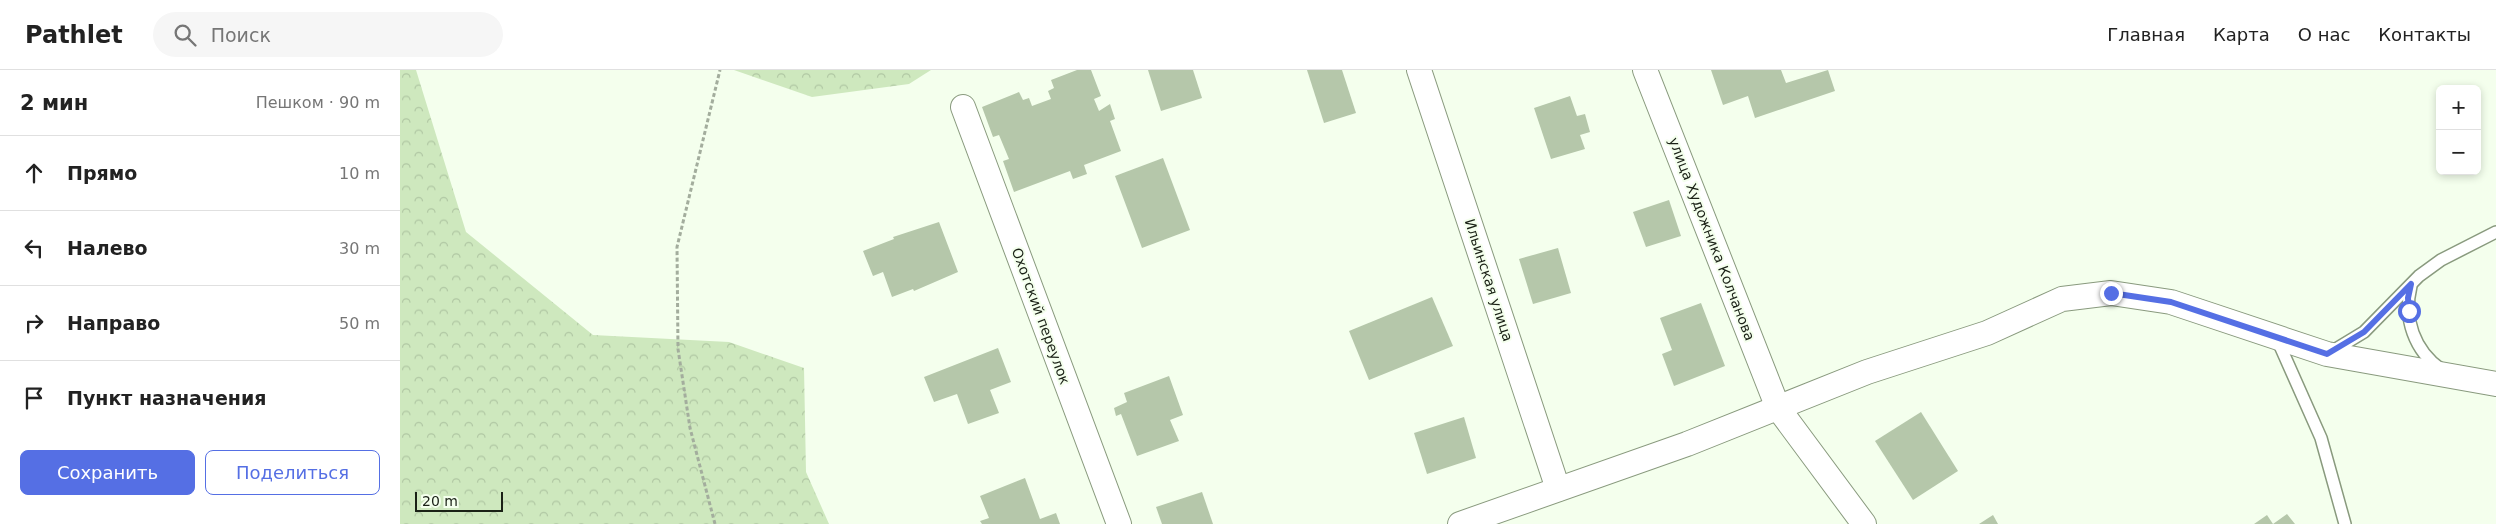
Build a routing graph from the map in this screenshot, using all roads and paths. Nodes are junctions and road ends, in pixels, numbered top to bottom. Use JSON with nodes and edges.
{"nodes":[{"id":1,"x":720,"y":70,"type":"edge"},
{"id":2,"x":1419,"y":70,"type":"edge"},
{"id":3,"x":1645,"y":70,"type":"edge"},
{"id":4,"x":963,"y":107,"type":"dead end"},
{"id":5,"x":2496,"y":232,"type":"edge"},
{"id":6,"x":2411,"y":284,"type":"junction"},
{"id":7,"x":2277,"y":340,"type":"junction"},
{"id":8,"x":2327,"y":354,"type":"junction"},
{"id":9,"x":2450,"y":376,"type":"junction"},
{"id":10,"x":2496,"y":384,"type":"edge"},
{"id":11,"x":1778,"y":408,"type":"junction"},
{"id":12,"x":1558,"y":490,"type":"junction"},
{"id":13,"x":715,"y":524,"type":"edge"},
{"id":14,"x":1119,"y":524,"type":"edge"},
{"id":15,"x":1460,"y":524,"type":"edge"},
{"id":16,"x":1864,"y":524,"type":"edge"},
{"id":17,"x":2345,"y":524,"type":"edge"}],
"edges":[{"from":1,"to":13,"type":"path"},
{"from":2,"to":12,"type":"street","name":"Ильинская улица"},
{"from":3,"to":11,"type":"street","name":"улица Художника Колчанова"},
{"from":4,"to":14,"type":"street","name":"Охотский переулок"},
{"from":5,"to":6,"type":"lane"},
{"from":6,"to":8,"type":"lane"},
{"from":6,"to":9,"type":"lane"},
{"from":7,"to":8,"type":"street"},
{"from":7,"to":11,"type":"street"},
{"from":7,"to":17,"type":"lane"},
{"from":8,"to":9,"type":"street"},
{"from":9,"to":10,"type":"street"},
{"from":11,"to":12,"type":"street"},
{"from":11,"to":16,"type":"street","name":"улица Художника Колчанова"},
{"from":12,"to":15,"type":"street"}]}
